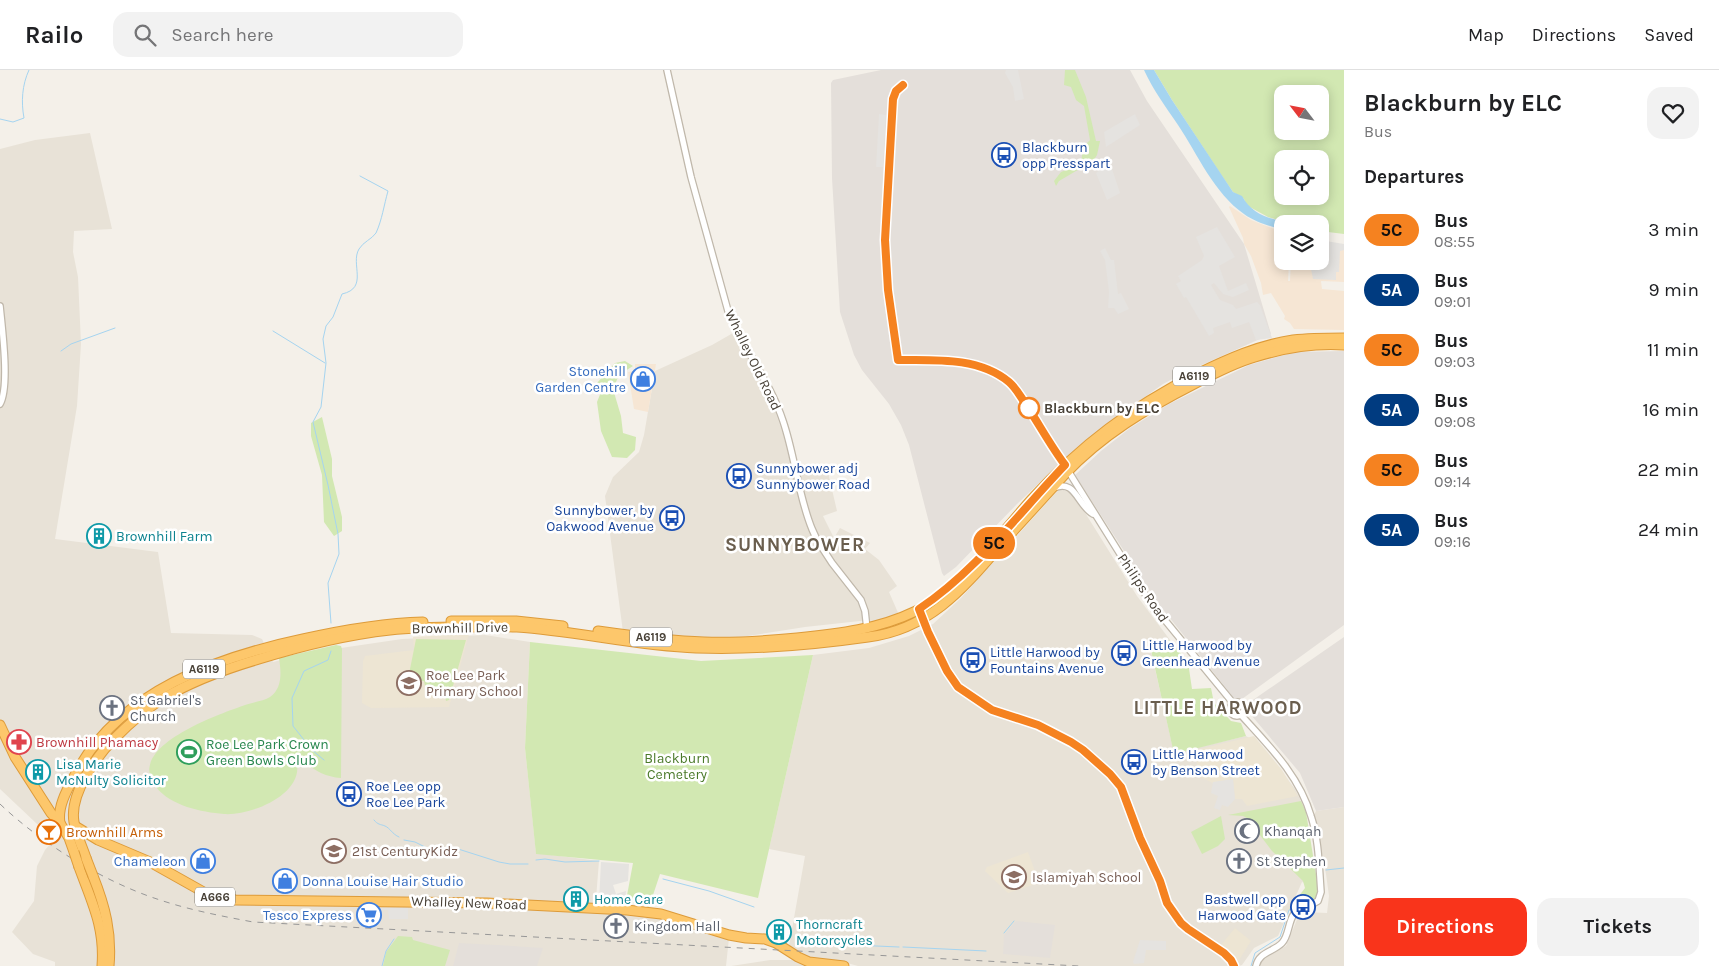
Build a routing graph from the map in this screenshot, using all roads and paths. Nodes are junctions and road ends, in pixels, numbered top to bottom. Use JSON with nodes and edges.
{"nodes":[{"id":1,"x":667,"y":70,"type":"edge"},
{"id":2,"x":0,"y":306,"type":"edge"},
{"id":3,"x":1344,"y":338,"type":"edge"},
{"id":4,"x":1344,"y":345,"type":"edge"},
{"id":5,"x":0,"y":404,"type":"edge"},
{"id":6,"x":1066,"y":468,"type":"junction"},
{"id":7,"x":1051,"y":490,"type":"junction"},
{"id":8,"x":1095,"y":515,"type":"junction"},
{"id":9,"x":919,"y":609,"type":"junction"},
{"id":10,"x":923,"y":619,"type":"junction"},
{"id":11,"x":868,"y":633,"type":"junction"},
{"id":12,"x":1233,"y":703,"type":"junction"},
{"id":13,"x":1241,"y":715,"type":"junction"},
{"id":14,"x":0,"y":725,"type":"edge"},
{"id":15,"x":43,"y":799,"type":"junction"},
{"id":16,"x":61,"y":804,"type":"junction"},
{"id":17,"x":74,"y":822,"type":"junction"},
{"id":18,"x":62,"y":826,"type":"junction"},
{"id":19,"x":79,"y":840,"type":"junction"},
{"id":20,"x":98,"y":840,"type":"junction"},
{"id":21,"x":102,"y":966,"type":"edge"},
{"id":22,"x":109,"y":966,"type":"edge"},
{"id":23,"x":844,"y":966,"type":"edge"},
{"id":24,"x":1234,"y":966,"type":"edge"},
{"id":25,"x":1256,"y":966,"type":"edge"}],
"edges":[{"from":1,"to":11,"type":"street","name":"Whalley Old Road"},
{"from":2,"to":5,"type":"street"},
{"from":3,"to":6,"type":"highway","number":"A6119"},
{"from":4,"to":6,"type":"highway","number":"A6119"},
{"from":6,"to":7,"type":"highway","number":"A6119"},
{"from":6,"to":8,"type":"street","name":"Philips Road"},
{"from":6,"to":9,"type":"highway","number":"A6119"},
{"from":7,"to":8,"type":"street"},
{"from":7,"to":10,"type":"highway","number":"A6119"},
{"from":8,"to":12,"type":"street","name":"Philips Road"},
{"from":9,"to":10,"type":"street"},
{"from":9,"to":11,"type":"highway","name":"Brownhill Drive","number":"A6119"},
{"from":10,"to":11,"type":"highway","name":"Brownhill Drive","number":"A6119"},
{"from":10,"to":24,"type":"street"},
{"from":11,"to":16,"type":"highway","name":"Brownhill Drive","number":"A6119"},
{"from":11,"to":17,"type":"highway","name":"Brownhill Drive","number":"A6119"},
{"from":12,"to":13,"type":"street","name":"Philips Road"},
{"from":12,"to":13,"type":"street","name":"Philips Road"},
{"from":13,"to":25,"type":"street","name":"Philips Road"},
{"from":14,"to":15,"type":"highway"},
{"from":15,"to":16,"type":"highway"},
{"from":15,"to":18,"type":"highway"},
{"from":16,"to":17,"type":"highway","number":"A666"},
{"from":16,"to":18,"type":"highway","number":"A6119"},
{"from":17,"to":18,"type":"highway"},
{"from":17,"to":19,"type":"highway"},
{"from":17,"to":20,"type":"highway","name":"Whalley New Road","number":"A666"},
{"from":18,"to":19,"type":"highway","name":"Whalley New Road","number":"A666"},
{"from":18,"to":21,"type":"highway","number":"A6119","bridge":true},
{"from":19,"to":20,"type":"highway","name":"Whalley New Road","number":"A666"},
{"from":19,"to":22,"type":"highway","bridge":true},
{"from":20,"to":23,"type":"highway","name":"Whalley New Road","number":"A666"}]}
